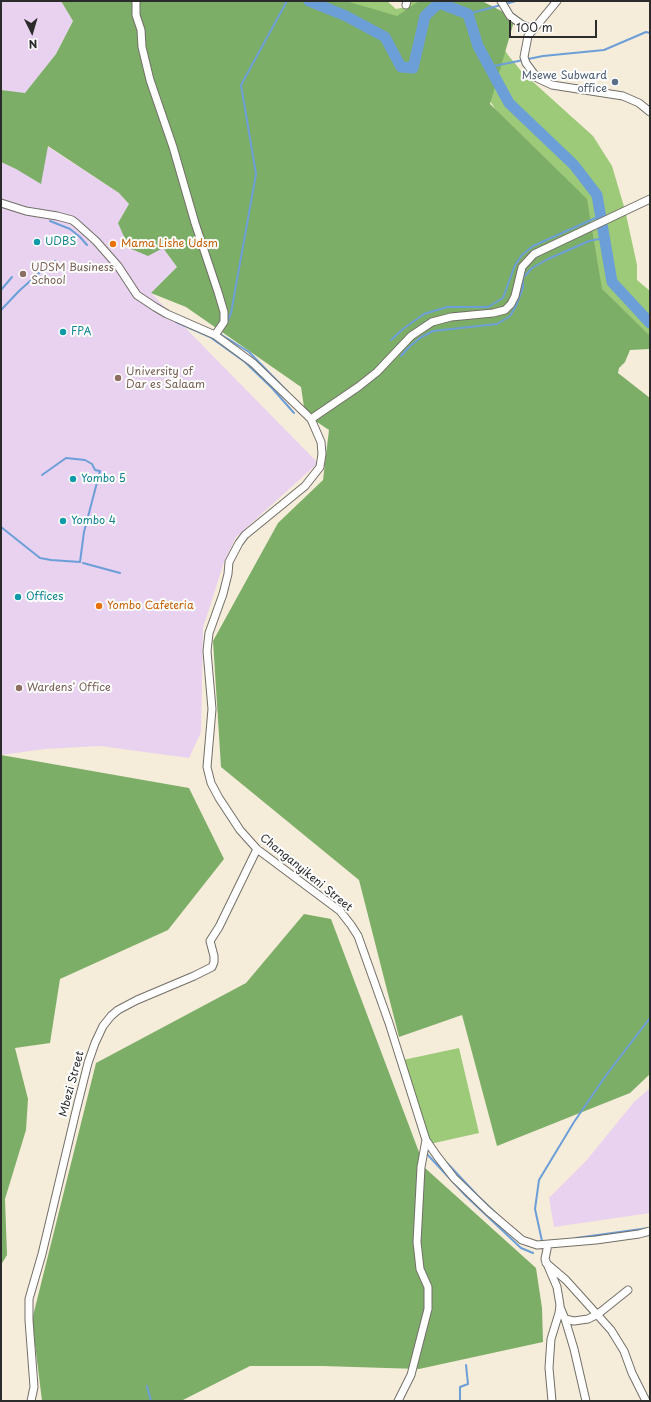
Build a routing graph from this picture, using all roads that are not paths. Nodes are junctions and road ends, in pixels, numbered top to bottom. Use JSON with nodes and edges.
{"nodes":[{"id":1,"x":136,"y":1,"type":"edge"},
{"id":2,"x":501,"y":1,"type":"edge"},
{"id":3,"x":557,"y":1,"type":"edge"},
{"id":4,"x":532,"y":29,"type":"junction"},
{"id":5,"x":650,"y":112,"type":"edge"},
{"id":6,"x":650,"y":199,"type":"edge"},
{"id":7,"x":1,"y":204,"type":"edge"},
{"id":8,"x":215,"y":335,"type":"junction"},
{"id":9,"x":311,"y":419,"type":"junction"},
{"id":10,"x":257,"y":849,"type":"junction"},
{"id":11,"x":426,"y":1140,"type":"junction"},
{"id":12,"x":650,"y":1231,"type":"edge"},
{"id":13,"x":548,"y":1244,"type":"junction"},
{"id":14,"x":546,"y":1263,"type":"junction"},
{"id":15,"x":628,"y":1290,"type":"dead end"},
{"id":16,"x":560,"y":1305,"type":"junction"},
{"id":17,"x":598,"y":1314,"type":"junction"},
{"id":18,"x":565,"y":1318,"type":"junction"},
{"id":19,"x":31,"y":1401,"type":"edge"},
{"id":20,"x":398,"y":1401,"type":"edge"},
{"id":21,"x":552,"y":1401,"type":"edge"},
{"id":22,"x":586,"y":1401,"type":"edge"},
{"id":23,"x":646,"y":1401,"type":"edge"}],
"edges":[{"from":1,"to":8,"type":"street"},
{"from":2,"to":4,"type":"street"},
{"from":3,"to":4,"type":"street"},
{"from":4,"to":5,"type":"street"},
{"from":6,"to":9,"type":"street"},
{"from":7,"to":8,"type":"street","name":"Changanyikeni Street"},
{"from":8,"to":9,"type":"street","name":"Changanyikeni Street"},
{"from":9,"to":10,"type":"street","name":"Changanyikeni Street"},
{"from":10,"to":11,"type":"street","name":"Changanyikeni Street"},
{"from":10,"to":19,"type":"street","name":"Mbezi Street"},
{"from":11,"to":13,"type":"street","name":"Changanyikeni Street"},
{"from":11,"to":20,"type":"street"},
{"from":12,"to":13,"type":"street"},
{"from":13,"to":14,"type":"street"},
{"from":14,"to":16,"type":"street"},
{"from":14,"to":17,"type":"street"},
{"from":15,"to":17,"type":"street"},
{"from":16,"to":18,"type":"street"},
{"from":16,"to":21,"type":"street"},
{"from":17,"to":18,"type":"street"},
{"from":17,"to":23,"type":"street"},
{"from":18,"to":22,"type":"street"}]}
